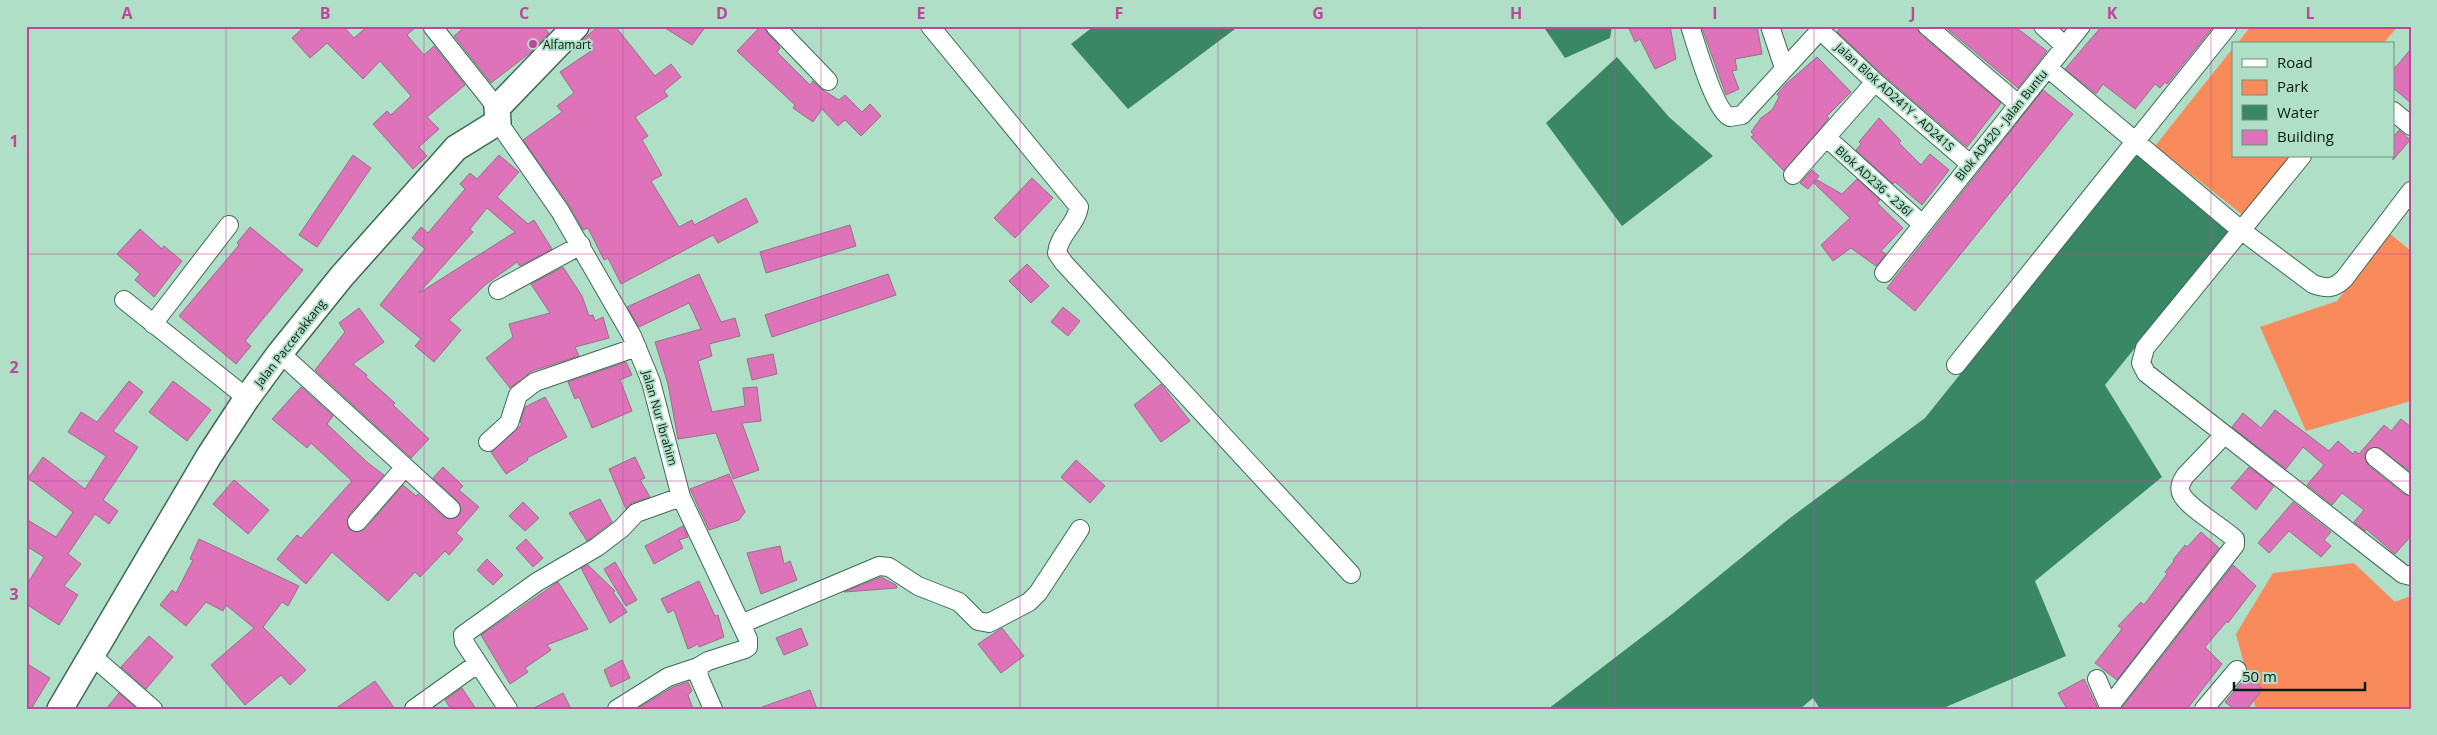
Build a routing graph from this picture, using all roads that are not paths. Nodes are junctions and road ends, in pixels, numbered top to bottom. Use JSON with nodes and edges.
{"nodes":[{"id":1,"x":432,"y":26,"type":"edge"},
{"id":2,"x":576,"y":26,"type":"edge"},
{"id":3,"x":775,"y":26,"type":"edge"},
{"id":4,"x":930,"y":26,"type":"edge"},
{"id":5,"x":1690,"y":26,"type":"edge"},
{"id":6,"x":1770,"y":26,"type":"edge"},
{"id":7,"x":1927,"y":26,"type":"edge"},
{"id":8,"x":2043,"y":26,"type":"edge"},
{"id":9,"x":2081,"y":26,"type":"edge"},
{"id":10,"x":2228,"y":26,"type":"edge"},
{"id":11,"x":1822,"y":28,"type":"edge"},
{"id":12,"x":2065,"y":46,"type":"junction"},
{"id":13,"x":1784,"y":68,"type":"junction"},
{"id":14,"x":2048,"y":68,"type":"junction"},
{"id":15,"x":828,"y":81,"type":"dead end"},
{"id":16,"x":1875,"y":82,"type":"junction"},
{"id":17,"x":2018,"y":104,"type":"junction"},
{"id":18,"x":2394,"y":112,"type":"edge"},
{"id":19,"x":497,"y":115,"type":"junction"},
{"id":20,"x":2411,"y":126,"type":"edge"},
{"id":21,"x":1827,"y":138,"type":"junction"},
{"id":22,"x":2136,"y":142,"type":"junction"},
{"id":23,"x":2300,"y":158,"type":"edge"},
{"id":24,"x":1970,"y":164,"type":"junction"},
{"id":25,"x":1793,"y":175,"type":"dead end"},
{"id":26,"x":2411,"y":191,"type":"edge"},
{"id":27,"x":1922,"y":224,"type":"junction"},
{"id":28,"x":228,"y":226,"type":"dead end"},
{"id":29,"x":2242,"y":231,"type":"junction"},
{"id":30,"x":581,"y":245,"type":"junction"},
{"id":31,"x":1884,"y":273,"type":"dead end"},
{"id":32,"x":498,"y":290,"type":"dead end"},
{"id":33,"x":124,"y":300,"type":"dead end"},
{"id":34,"x":153,"y":324,"type":"junction"},
{"id":35,"x":637,"y":347,"type":"junction"},
{"id":36,"x":280,"y":353,"type":"junction"},
{"id":37,"x":1956,"y":365,"type":"dead end"},
{"id":38,"x":247,"y":398,"type":"junction"},
{"id":39,"x":2224,"y":435,"type":"junction"},
{"id":40,"x":488,"y":442,"type":"dead end"},
{"id":41,"x":2375,"y":457,"type":"dead end"},
{"id":42,"x":405,"y":467,"type":"junction"},
{"id":43,"x":2411,"y":486,"type":"edge"},
{"id":44,"x":682,"y":497,"type":"junction"},
{"id":45,"x":451,"y":509,"type":"dead end"},
{"id":46,"x":356,"y":522,"type":"dead end"},
{"id":47,"x":1080,"y":529,"type":"dead end"},
{"id":48,"x":1351,"y":574,"type":"dead end"},
{"id":49,"x":2411,"y":576,"type":"edge"},
{"id":50,"x":741,"y":624,"type":"junction"},
{"id":51,"x":92,"y":655,"type":"junction"},
{"id":52,"x":478,"y":664,"type":"junction"},
{"id":53,"x":698,"y":667,"type":"junction"},
{"id":54,"x":2237,"y":670,"type":"dead end"},
{"id":55,"x":2097,"y":679,"type":"dead end"},
{"id":56,"x":2109,"y":708,"type":"edge"},
{"id":57,"x":60,"y":709,"type":"edge"},
{"id":58,"x":153,"y":709,"type":"edge"},
{"id":59,"x":414,"y":709,"type":"edge"},
{"id":60,"x":508,"y":709,"type":"edge"},
{"id":61,"x":617,"y":709,"type":"edge"},
{"id":62,"x":713,"y":709,"type":"edge"},
{"id":63,"x":2204,"y":709,"type":"edge"}],
"edges":[{"from":1,"to":19,"type":"street","name":"Jalan Nur Ibrahim"},
{"from":2,"to":19,"type":"main road","name":"Jalan Paccerakkang"},
{"from":3,"to":15,"type":"street"},
{"from":4,"to":48,"type":"street"},
{"from":5,"to":13,"type":"street"},
{"from":6,"to":13,"type":"street"},
{"from":7,"to":17,"type":"street"},
{"from":8,"to":12,"type":"street"},
{"from":9,"to":12,"type":"street","name":"Blok AD420 - Jalan Buntu"},
{"from":10,"to":22,"type":"street"},
{"from":11,"to":13,"type":"street"},
{"from":11,"to":16,"type":"street","name":"Jalan Blok AD241Y - AD241S"},
{"from":12,"to":14,"type":"street","name":"Blok AD420 - Jalan Buntu"},
{"from":14,"to":17,"type":"street","name":"Blok AD420 - Jalan Buntu"},
{"from":14,"to":22,"type":"street"},
{"from":16,"to":21,"type":"street"},
{"from":16,"to":24,"type":"street","name":"Jalan Blok AD241Y - AD241S"},
{"from":17,"to":24,"type":"street","name":"Blok AD420 - Jalan Buntu"},
{"from":18,"to":20,"type":"street"},
{"from":19,"to":30,"type":"street","name":"Jalan Nur Ibrahim"},
{"from":19,"to":36,"type":"main road","name":"Jalan Paccerakkang"},
{"from":21,"to":25,"type":"street"},
{"from":21,"to":27,"type":"street","name":"Blok AD236 - 236l"},
{"from":22,"to":29,"type":"street"},
{"from":22,"to":37,"type":"street"},
{"from":23,"to":29,"type":"street"},
{"from":24,"to":27,"type":"street","name":"Blok AD420 - Jalan Buntu"},
{"from":26,"to":29,"type":"street"},
{"from":27,"to":31,"type":"street","name":"Blok AD420 - Jalan Buntu"},
{"from":28,"to":34,"type":"street"},
{"from":29,"to":39,"type":"street"},
{"from":30,"to":32,"type":"street"},
{"from":30,"to":35,"type":"street","name":"Jalan Nur Ibrahim"},
{"from":33,"to":34,"type":"street"},
{"from":34,"to":38,"type":"street"},
{"from":35,"to":40,"type":"street"},
{"from":35,"to":44,"type":"street","name":"Jalan Nur Ibrahim"},
{"from":36,"to":38,"type":"main road","name":"Jalan Paccerakkang"},
{"from":36,"to":42,"type":"street"},
{"from":38,"to":51,"type":"main road","name":"Jalan Paccerakkang"},
{"from":39,"to":49,"type":"street"},
{"from":39,"to":56,"type":"street"},
{"from":41,"to":43,"type":"street"},
{"from":42,"to":45,"type":"street"},
{"from":42,"to":46,"type":"street"},
{"from":44,"to":50,"type":"street","name":"Jalan Nur Ibrahim"},
{"from":44,"to":52,"type":"street"},
{"from":47,"to":50,"type":"street"},
{"from":50,"to":53,"type":"street","name":"Jalan Nur Ibrahim"},
{"from":51,"to":57,"type":"main road","name":"Jalan Paccerakkang"},
{"from":51,"to":58,"type":"street"},
{"from":52,"to":59,"type":"street"},
{"from":52,"to":60,"type":"street"},
{"from":53,"to":61,"type":"street"},
{"from":53,"to":62,"type":"street"},
{"from":54,"to":63,"type":"street"},
{"from":55,"to":56,"type":"street"}]}
